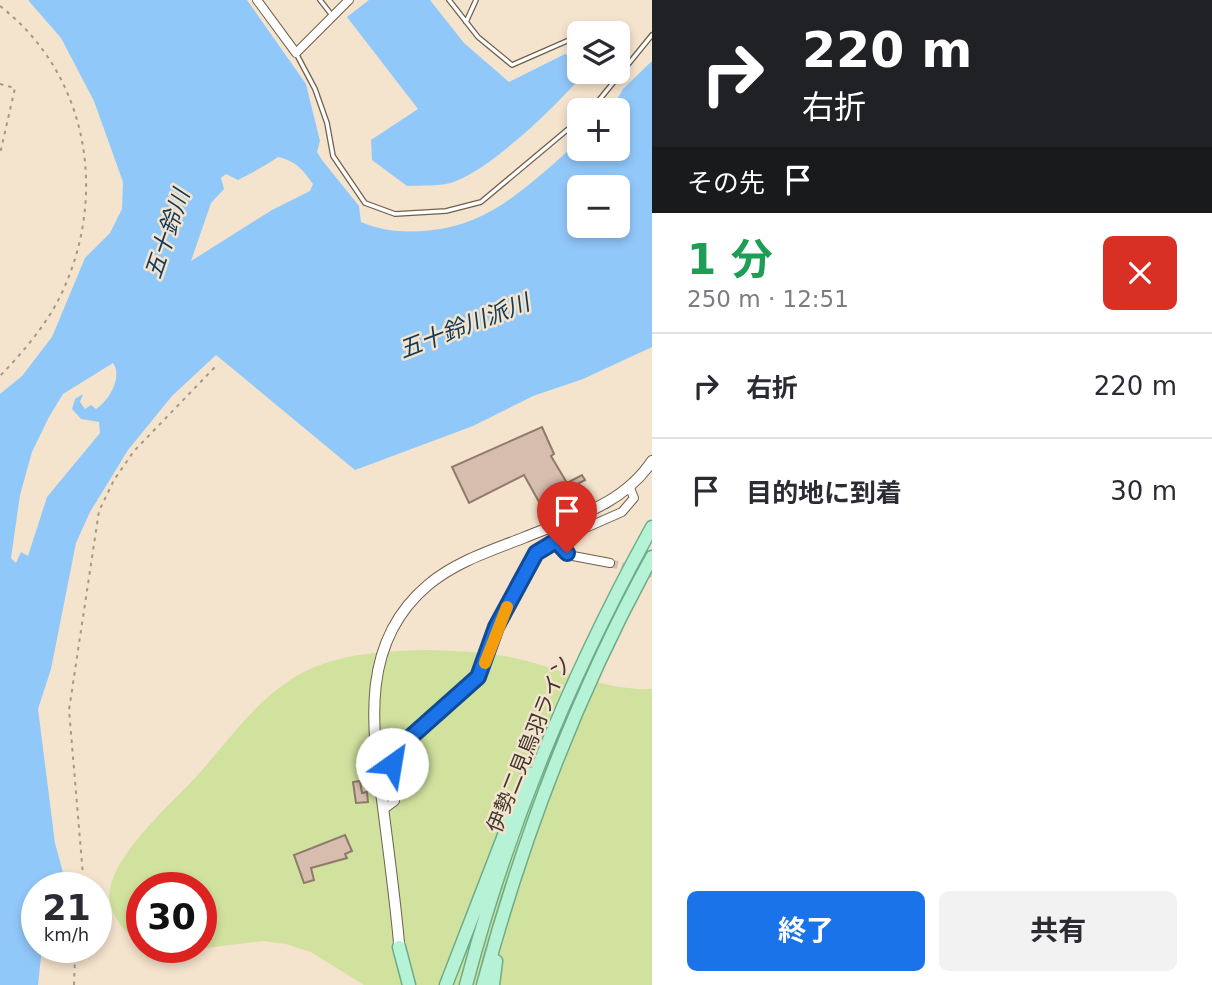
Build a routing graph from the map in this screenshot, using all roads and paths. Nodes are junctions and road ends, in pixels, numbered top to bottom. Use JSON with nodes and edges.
{"nodes":[{"id":1,"x":257,"y":0,"type":"edge"},
{"id":2,"x":320,"y":0,"type":"edge"},
{"id":3,"x":349,"y":0,"type":"edge"},
{"id":4,"x":449,"y":0,"type":"edge"},
{"id":5,"x":476,"y":0,"type":"edge"},
{"id":6,"x":0,"y":6,"type":"edge"},
{"id":7,"x":331,"y":15,"type":"junction"},
{"id":8,"x":466,"y":22,"type":"junction"},
{"id":9,"x":652,"y":35,"type":"edge"},
{"id":10,"x":567,"y":41,"type":"edge"},
{"id":11,"x":296,"y":53,"type":"junction"},
{"id":12,"x":0,"y":84,"type":"edge"},
{"id":13,"x":601,"y":98,"type":"edge"},
{"id":14,"x":567,"y":130,"type":"edge"},
{"id":15,"x":0,"y":154,"type":"edge"},
{"id":16,"x":216,"y":366,"type":"dead end"},
{"id":17,"x":0,"y":376,"type":"edge"},
{"id":18,"x":652,"y":461,"type":"edge"},
{"id":19,"x":630,"y":488,"type":"junction"},
{"id":20,"x":652,"y":527,"type":"edge"},
{"id":21,"x":556,"y":541,"type":"junction"},
{"id":22,"x":652,"y":557,"type":"edge"},
{"id":23,"x":611,"y":563,"type":"tunnel mouth"},
{"id":24,"x":559,"y":714,"type":"junction"},
{"id":25,"x":383,"y":810,"type":"junction"},
{"id":26,"x":520,"y":859,"type":"junction"},
{"id":27,"x":83,"y":872,"type":"edge"},
{"id":28,"x":399,"y":947,"type":"junction"},
{"id":29,"x":75,"y":963,"type":"edge"},
{"id":30,"x":74,"y":985,"type":"edge"},
{"id":31,"x":402,"y":985,"type":"edge"},
{"id":32,"x":409,"y":985,"type":"edge"},
{"id":33,"x":446,"y":985,"type":"edge"},
{"id":34,"x":466,"y":985,"type":"edge"},
{"id":35,"x":483,"y":985,"type":"edge"},
{"id":36,"x":493,"y":985,"type":"edge"}],
"edges":[{"from":1,"to":11,"type":"street"},
{"from":2,"to":7,"type":"lane"},
{"from":3,"to":7,"type":"street"},
{"from":4,"to":8,"type":"lane"},
{"from":5,"to":8,"type":"lane"},
{"from":6,"to":17,"type":"path"},
{"from":7,"to":11,"type":"street"},
{"from":8,"to":10,"type":"lane"},
{"from":9,"to":13,"type":"lane"},
{"from":11,"to":14,"type":"lane"},
{"from":12,"to":15,"type":"path"},
{"from":16,"to":27,"type":"path"},
{"from":18,"to":19,"type":"street"},
{"from":19,"to":21,"type":"street"},
{"from":19,"to":25,"type":"street"},
{"from":20,"to":24,"type":"main road","name":"伊勢二見鳥羽ライン"},
{"from":21,"to":23,"type":"street"},
{"from":21,"to":25,"type":"street"},
{"from":22,"to":26,"type":"main road","name":"伊勢二見鳥羽ライン"},
{"from":24,"to":33,"type":"main road"},
{"from":24,"to":34,"type":"main road","name":"伊勢二見鳥羽ライン"},
{"from":25,"to":28,"type":"street"},
{"from":26,"to":35,"type":"main road","name":"伊勢二見鳥羽ライン"},
{"from":26,"to":36,"type":"main road"},
{"from":28,"to":31,"type":"street"},
{"from":28,"to":32,"type":"main road"},
{"from":29,"to":30,"type":"path"}]}
